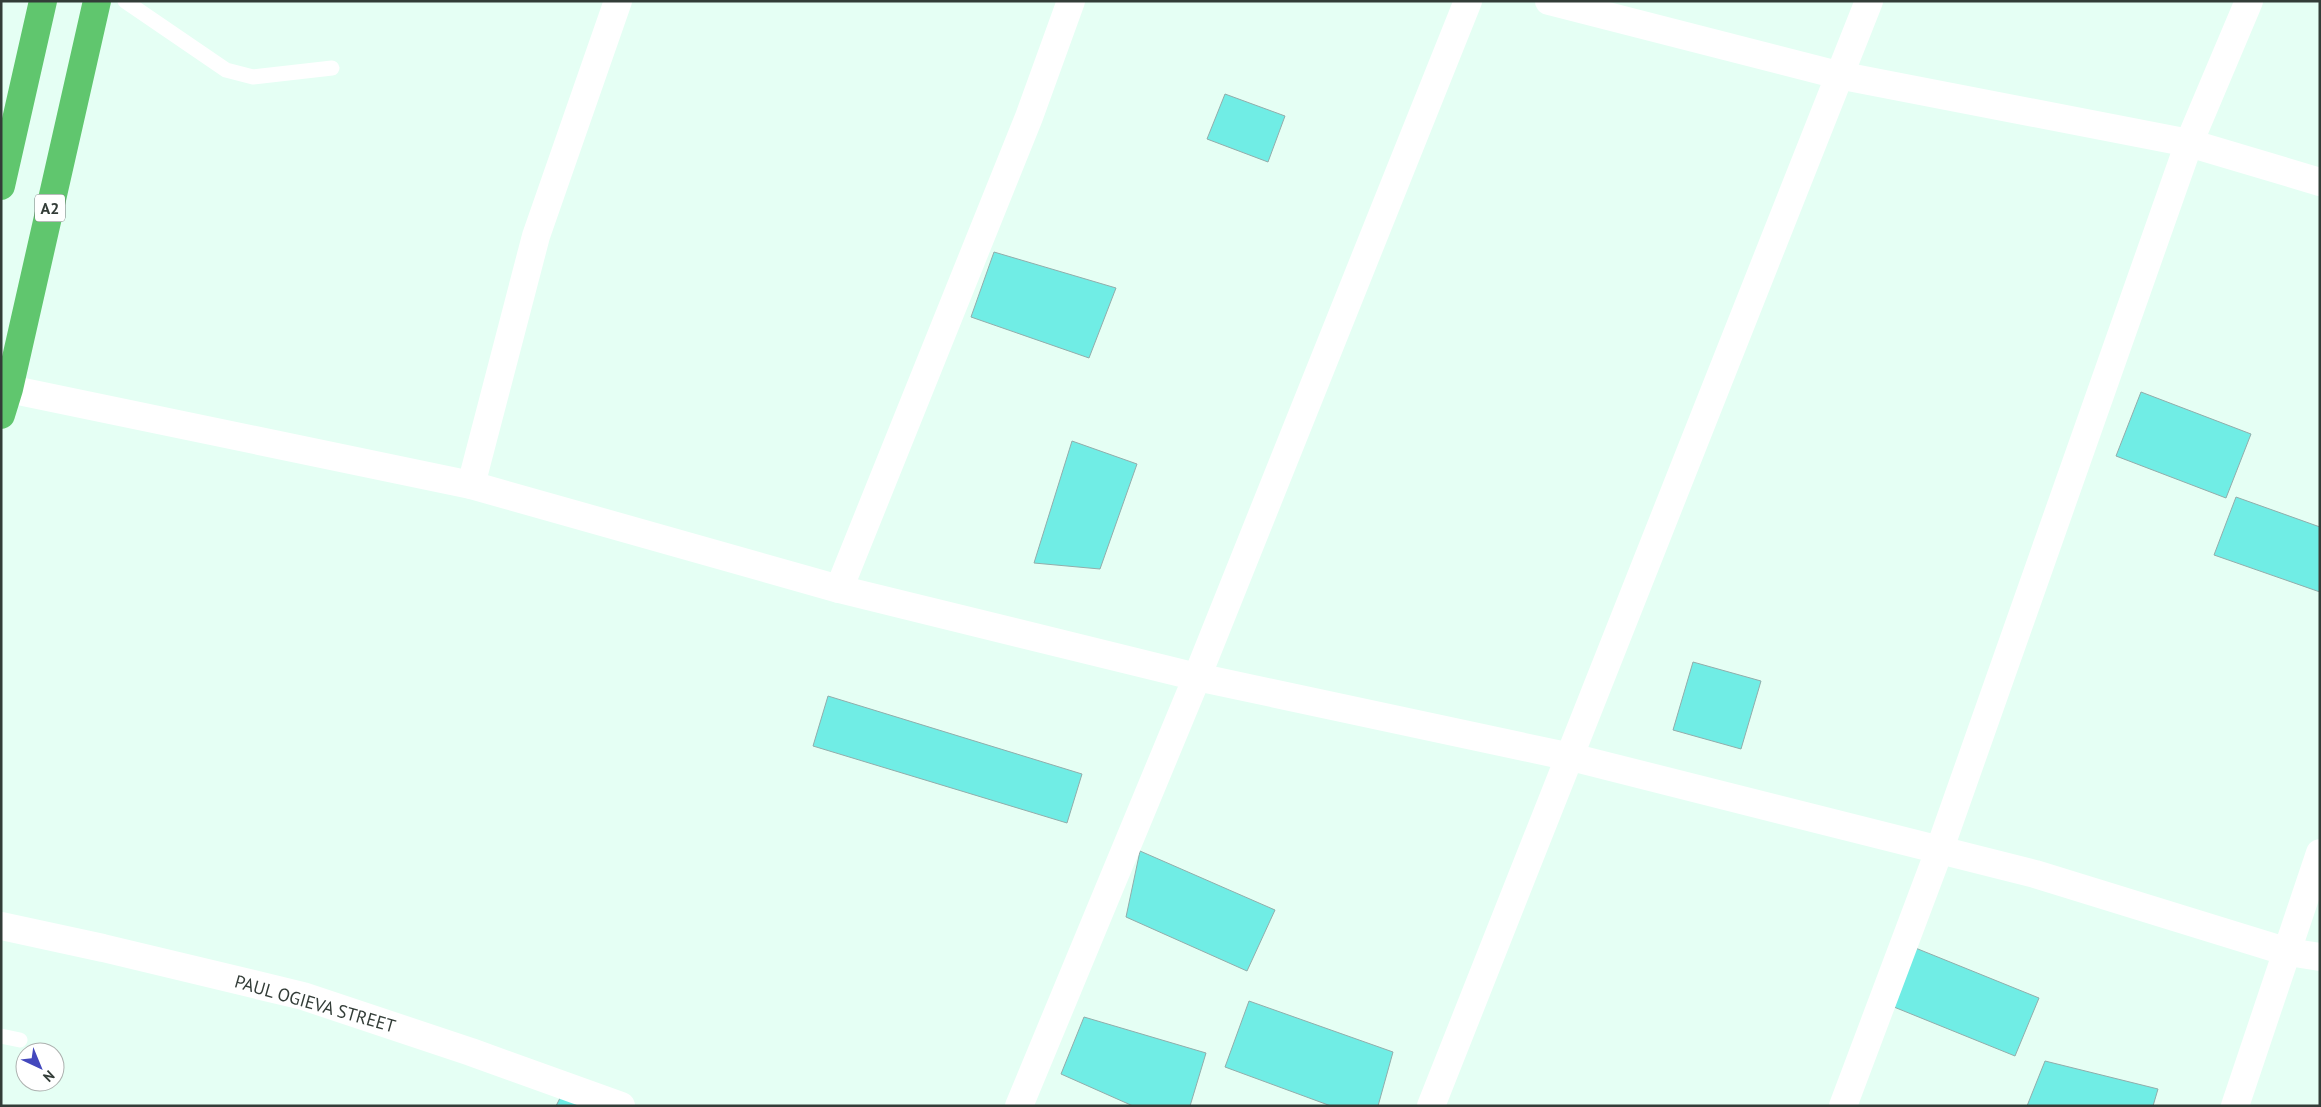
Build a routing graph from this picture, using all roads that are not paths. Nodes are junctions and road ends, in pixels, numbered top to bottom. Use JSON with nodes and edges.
{"nodes":[{"id":1,"x":97,"y":1,"type":"edge"},
{"id":2,"x":125,"y":1,"type":"edge"},
{"id":3,"x":618,"y":1,"type":"edge"},
{"id":4,"x":1071,"y":1,"type":"edge"},
{"id":5,"x":1468,"y":1,"type":"edge"},
{"id":6,"x":1549,"y":1,"type":"edge"},
{"id":7,"x":1869,"y":1,"type":"edge"},
{"id":8,"x":2249,"y":1,"type":"edge"},
{"id":9,"x":40,"y":3,"type":"edge"},
{"id":10,"x":332,"y":68,"type":"dead end"},
{"id":11,"x":1838,"y":75,"type":"junction"},
{"id":12,"x":2190,"y":144,"type":"junction"},
{"id":13,"x":5,"y":152,"type":"edge"},
{"id":14,"x":2320,"y":182,"type":"edge"},
{"id":15,"x":1,"y":186,"type":"edge"},
{"id":16,"x":9,"y":389,"type":"junction"},
{"id":17,"x":1,"y":415,"type":"edge"},
{"id":18,"x":471,"y":485,"type":"junction"},
{"id":19,"x":839,"y":589,"type":"junction"},
{"id":20,"x":1197,"y":677,"type":"junction"},
{"id":21,"x":1571,"y":757,"type":"junction"},
{"id":22,"x":1939,"y":851,"type":"junction"},
{"id":23,"x":2320,"y":853,"type":"edge"},
{"id":24,"x":1,"y":926,"type":"edge"},
{"id":25,"x":2288,"y":952,"type":"junction"},
{"id":26,"x":2320,"y":957,"type":"edge"},
{"id":27,"x":1,"y":1036,"type":"edge"},
{"id":28,"x":20,"y":1040,"type":"dead end"},
{"id":29,"x":622,"y":1106,"type":"edge"},
{"id":30,"x":1019,"y":1106,"type":"edge"},
{"id":31,"x":1431,"y":1106,"type":"edge"},
{"id":32,"x":1843,"y":1106,"type":"edge"},
{"id":33,"x":2236,"y":1106,"type":"edge"}],
"edges":[{"from":1,"to":16,"type":"highway","number":"A2"},
{"from":2,"to":10,"type":"lane"},
{"from":3,"to":18,"type":"street"},
{"from":4,"to":19,"type":"street"},
{"from":5,"to":20,"type":"street"},
{"from":6,"to":11,"type":"street"},
{"from":7,"to":11,"type":"street"},
{"from":8,"to":12,"type":"street"},
{"from":9,"to":13,"type":"highway"},
{"from":11,"to":12,"type":"street"},
{"from":11,"to":21,"type":"street"},
{"from":12,"to":14,"type":"street"},
{"from":12,"to":22,"type":"street"},
{"from":13,"to":15,"type":"highway"},
{"from":16,"to":17,"type":"highway","number":"A2"},
{"from":16,"to":18,"type":"street"},
{"from":18,"to":19,"type":"street"},
{"from":19,"to":20,"type":"street"},
{"from":20,"to":21,"type":"street"},
{"from":20,"to":30,"type":"street"},
{"from":21,"to":22,"type":"street"},
{"from":21,"to":31,"type":"street"},
{"from":22,"to":25,"type":"street"},
{"from":22,"to":32,"type":"street"},
{"from":23,"to":25,"type":"street"},
{"from":24,"to":29,"type":"street","name":"PAUL OGIEVA STREET"},
{"from":25,"to":26,"type":"street"},
{"from":25,"to":33,"type":"street"},
{"from":27,"to":28,"type":"lane"}]}
